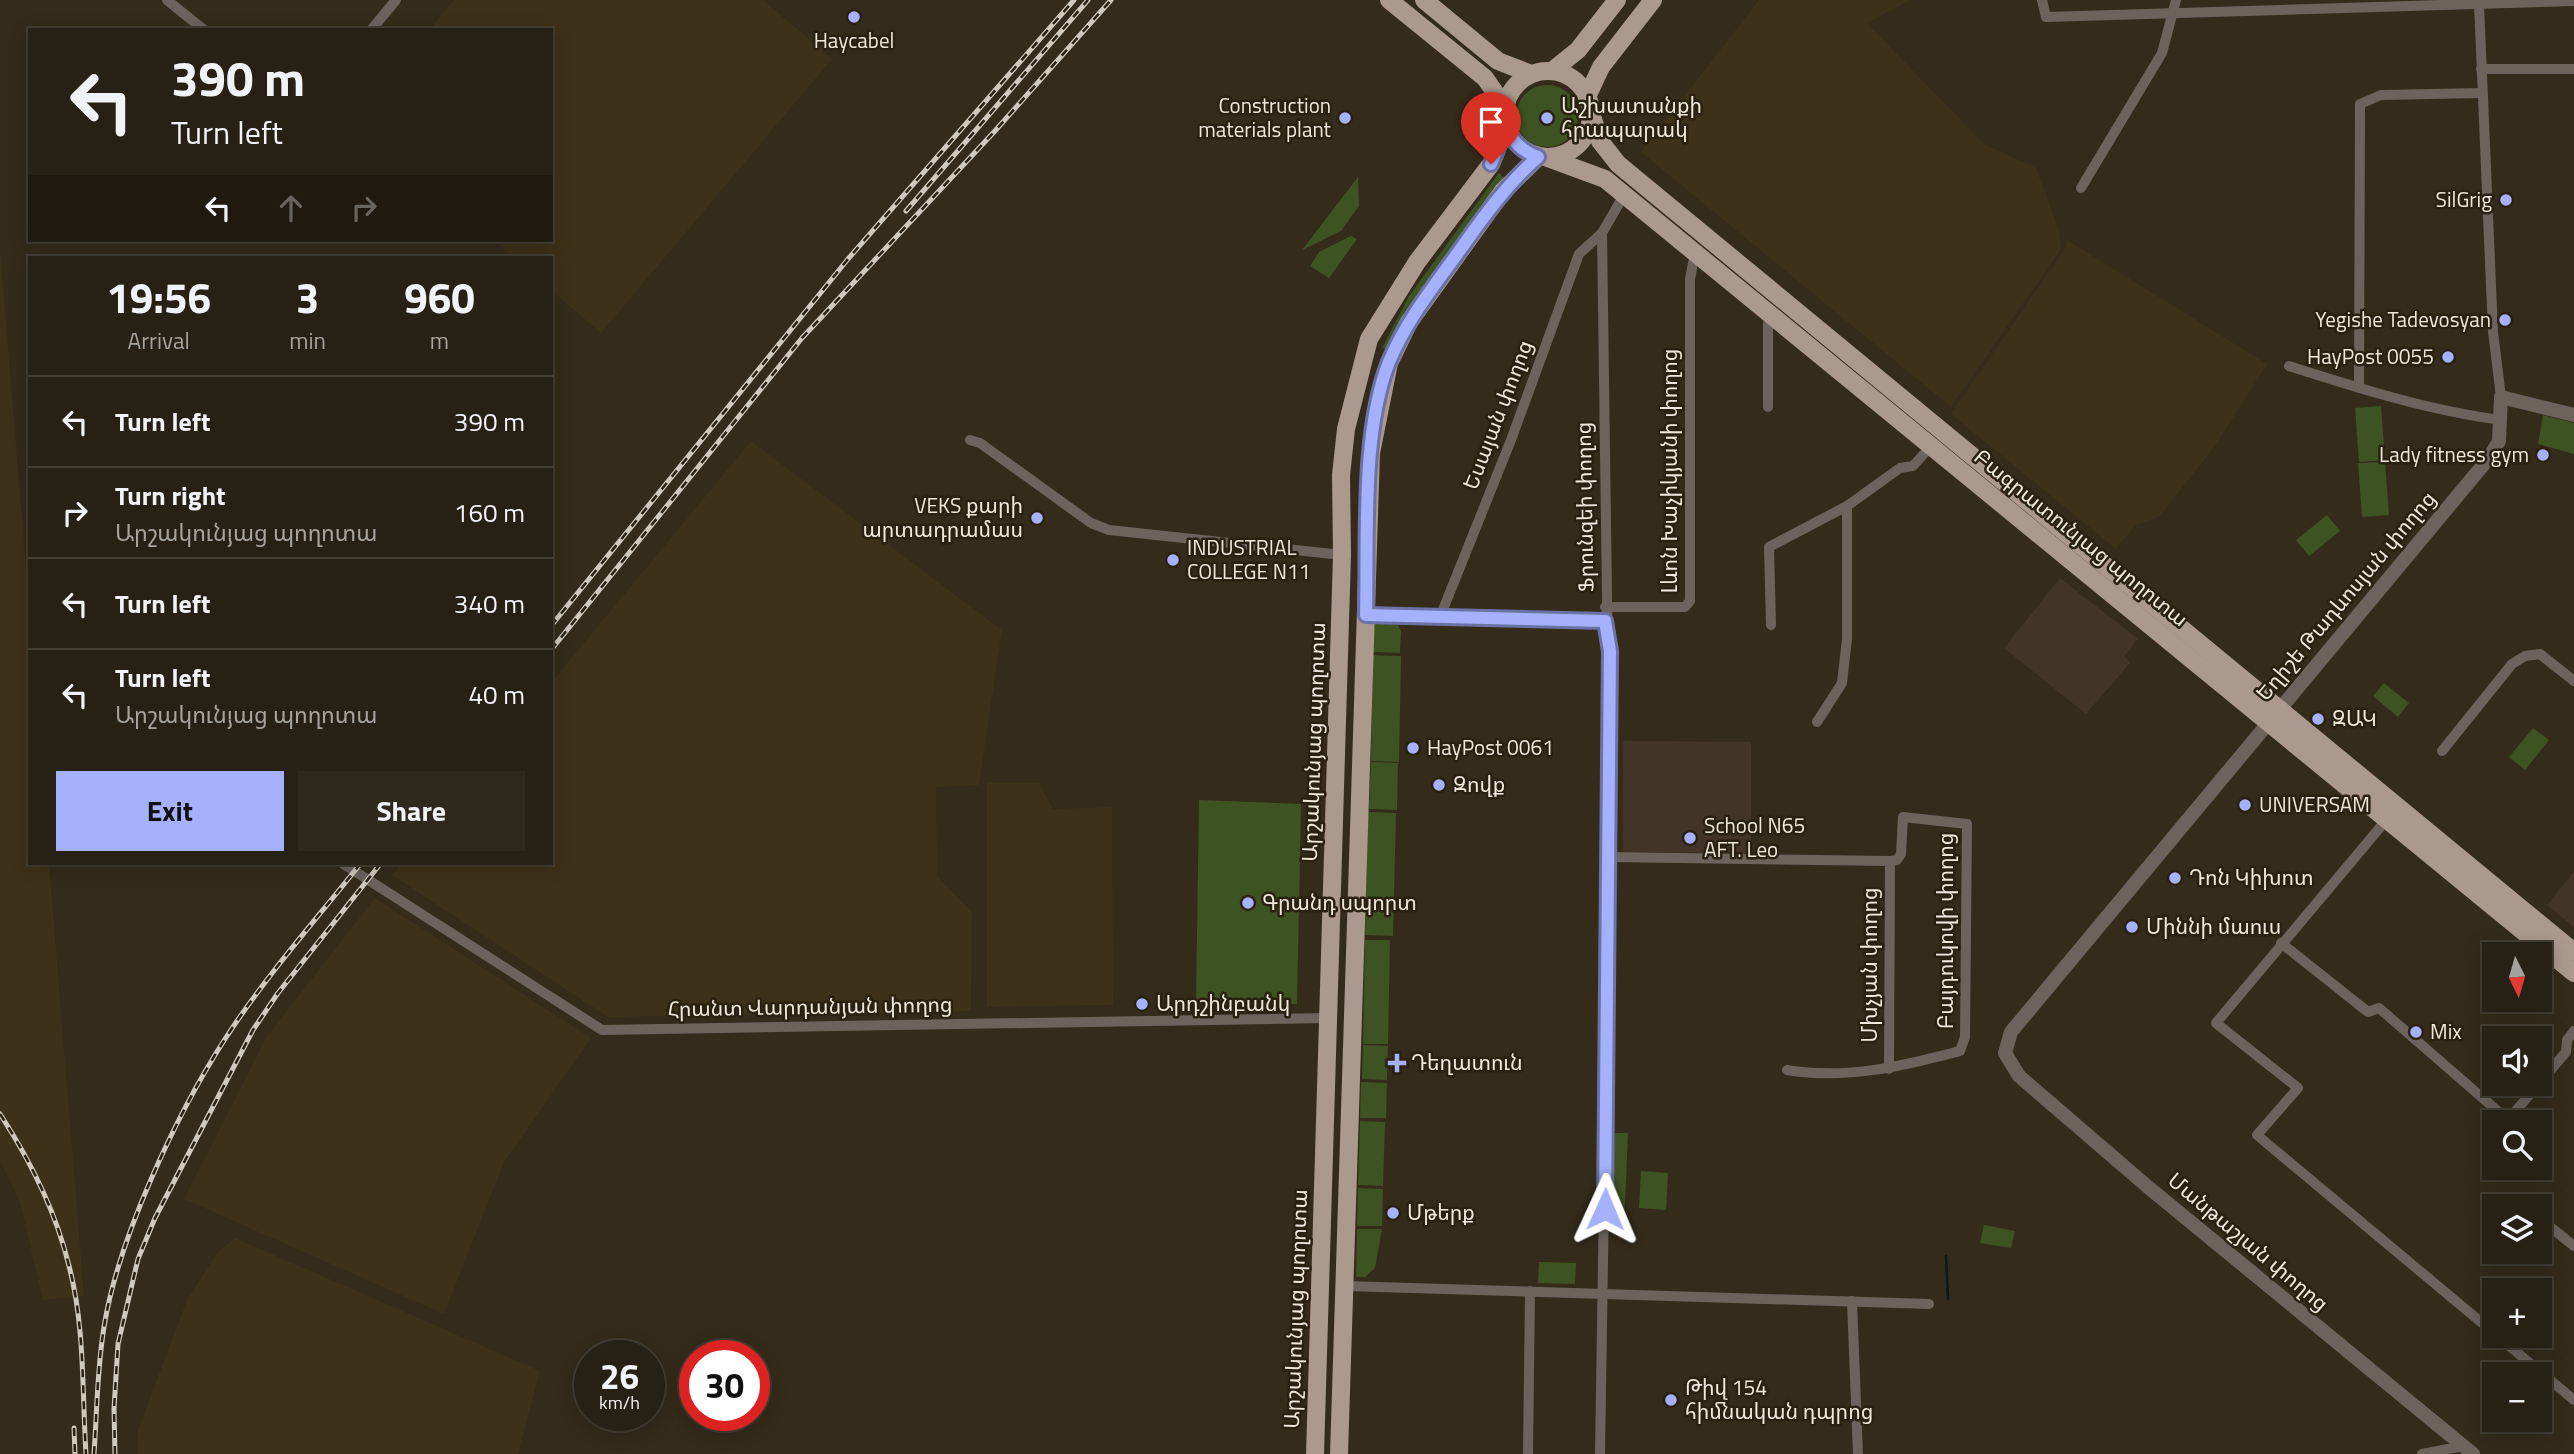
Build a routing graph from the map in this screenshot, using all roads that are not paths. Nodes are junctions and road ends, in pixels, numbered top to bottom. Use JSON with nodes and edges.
{"nodes":[{"id":1,"x":167,"y":0,"type":"edge"},
{"id":2,"x":396,"y":0,"type":"edge"},
{"id":3,"x":1389,"y":0,"type":"edge"},
{"id":4,"x":1423,"y":0,"type":"edge"},
{"id":5,"x":1617,"y":0,"type":"edge"},
{"id":6,"x":1653,"y":0,"type":"edge"},
{"id":7,"x":2042,"y":0,"type":"edge"},
{"id":8,"x":2176,"y":0,"type":"edge"},
{"id":9,"x":2533,"y":1,"type":"edge"},
{"id":10,"x":2574,"y":1,"type":"edge"},
{"id":11,"x":2361,"y":3,"type":"edge"},
{"id":12,"x":2479,"y":4,"type":"junction"},
{"id":13,"x":2174,"y":14,"type":"junction"},
{"id":14,"x":202,"y":28,"type":"edge"},
{"id":15,"x":373,"y":28,"type":"edge"},
{"id":16,"x":2481,"y":69,"type":"junction"},
{"id":17,"x":2574,"y":69,"type":"edge"},
{"id":18,"x":1552,"y":71,"type":"junction"},
{"id":19,"x":1531,"y":74,"type":"junction"},
{"id":20,"x":2482,"y":93,"type":"junction"},
{"id":21,"x":1589,"y":105,"type":"junction"},
{"id":22,"x":1505,"y":112,"type":"junction"},
{"id":23,"x":1543,"y":157,"type":"junction"},
{"id":24,"x":2081,"y":188,"type":"dead end"},
{"id":25,"x":1624,"y":195,"type":"junction"},
{"id":26,"x":1602,"y":233,"type":"junction"},
{"id":27,"x":1698,"y":255,"type":"junction"},
{"id":28,"x":1775,"y":317,"type":"junction"},
{"id":29,"x":1365,"y":351,"type":"junction"},
{"id":30,"x":1389,"y":363,"type":"junction"},
{"id":31,"x":2289,"y":366,"type":"dead end"},
{"id":32,"x":2359,"y":388,"type":"junction"},
{"id":33,"x":2501,"y":397,"type":"junction"},
{"id":34,"x":1768,"y":407,"type":"dead end"},
{"id":35,"x":2574,"y":415,"type":"edge"},
{"id":36,"x":2502,"y":420,"type":"junction"},
{"id":37,"x":970,"y":440,"type":"dead end"},
{"id":38,"x":1932,"y":445,"type":"junction"},
{"id":39,"x":1847,"y":506,"type":"junction"},
{"id":40,"x":1342,"y":555,"type":"junction"},
{"id":41,"x":1367,"y":557,"type":"junction"},
{"id":42,"x":1605,"y":607,"type":"junction"},
{"id":43,"x":1366,"y":615,"type":"junction"},
{"id":44,"x":1440,"y":617,"type":"junction"},
{"id":45,"x":1605,"y":621,"type":"junction"},
{"id":46,"x":1771,"y":625,"type":"dead end"},
{"id":47,"x":2574,"y":681,"type":"edge"},
{"id":48,"x":2275,"y":714,"type":"junction"},
{"id":49,"x":1817,"y":722,"type":"dead end"},
{"id":50,"x":2442,"y":751,"type":"dead end"},
{"id":51,"x":2388,"y":818,"type":"junction"},
{"id":52,"x":1610,"y":857,"type":"junction"},
{"id":53,"x":1890,"y":861,"type":"junction"},
{"id":54,"x":345,"y":865,"type":"edge"},
{"id":55,"x":2281,"y":943,"type":"junction"},
{"id":56,"x":2574,"y":952,"type":"edge"},
{"id":57,"x":2574,"y":973,"type":"edge"},
{"id":58,"x":1328,"y":1018,"type":"junction"},
{"id":59,"x":1353,"y":1018,"type":"junction"},
{"id":60,"x":2574,"y":1031,"type":"edge"},
{"id":61,"x":2005,"y":1054,"type":"joint"},
{"id":62,"x":1889,"y":1069,"type":"junction"},
{"id":63,"x":1787,"y":1070,"type":"dead end"},
{"id":64,"x":2552,"y":1228,"type":"edge"},
{"id":65,"x":2574,"y":1246,"type":"edge"},
{"id":66,"x":1345,"y":1286,"type":"junction"},
{"id":67,"x":1530,"y":1291,"type":"junction"},
{"id":68,"x":1604,"y":1293,"type":"junction"},
{"id":69,"x":1852,"y":1301,"type":"junction"},
{"id":70,"x":1929,"y":1304,"type":"dead end"},
{"id":71,"x":2482,"y":1323,"type":"edge"},
{"id":72,"x":2512,"y":1348,"type":"edge"},
{"id":73,"x":2574,"y":1400,"type":"edge"},
{"id":74,"x":2468,"y":1450,"type":"edge"},
{"id":75,"x":1315,"y":1454,"type":"edge"},
{"id":76,"x":1339,"y":1454,"type":"edge"},
{"id":77,"x":1528,"y":1454,"type":"edge"},
{"id":78,"x":1600,"y":1454,"type":"edge"},
{"id":79,"x":1858,"y":1454,"type":"edge"},
{"id":80,"x":2422,"y":1454,"type":"edge"}],
"edges":[{"from":1,"to":14,"type":"street"},
{"from":2,"to":15,"type":"street"},
{"from":3,"to":22,"type":"main road"},
{"from":4,"to":19,"type":"main road"},
{"from":5,"to":18,"type":"main road"},
{"from":6,"to":21,"type":"main road"},
{"from":7,"to":13,"type":"street"},
{"from":8,"to":13,"type":"street"},
{"from":9,"to":10,"type":"street"},
{"from":9,"to":12,"type":"street"},
{"from":11,"to":12,"type":"street"},
{"from":11,"to":13,"type":"street"},
{"from":12,"to":16,"type":"street","name":"Եղիշե Թադևոսյան փողոց"},
{"from":13,"to":24,"type":"street"},
{"from":16,"to":17,"type":"street"},
{"from":16,"to":20,"type":"street","name":"Եղիշե Թադևոսյան փողոց"},
{"from":18,"to":19,"type":"main road"},
{"from":18,"to":21,"type":"main road"},
{"from":19,"to":22,"type":"main road"},
{"from":20,"to":32,"type":"street"},
{"from":20,"to":33,"type":"street","name":"Եղիշե Թադևոսյան փողոց"},
{"from":21,"to":23,"type":"main road"},
{"from":21,"to":48,"type":"main road","name":"Բագրատունյաց պողոտա"},
{"from":22,"to":23,"type":"main road"},
{"from":22,"to":29,"type":"main road","name":"Արշակունյաց պողոտա"},
{"from":23,"to":25,"type":"main road","name":"Բագրատունյաց պողոտա"},
{"from":23,"to":30,"type":"main road"},
{"from":25,"to":26,"type":"street"},
{"from":25,"to":27,"type":"main road","name":"Բագրատունյաց պողոտա"},
{"from":26,"to":42,"type":"street","name":"Ֆրունզեի փողոց"},
{"from":26,"to":44,"type":"street","name":"Եսայան փողոց"},
{"from":27,"to":28,"type":"main road","name":"Բագրատունյաց պողոտա"},
{"from":27,"to":42,"type":"street","name":"Լևոն Խաչիկյանի փողոց"},
{"from":28,"to":34,"type":"street"},
{"from":28,"to":38,"type":"main road","name":"Բագրատունյաց պողոտա"},
{"from":29,"to":30,"type":"main road"},
{"from":29,"to":40,"type":"main road","name":"Արշակունյաց պողոտա"},
{"from":30,"to":41,"type":"main road"},
{"from":31,"to":32,"type":"street"},
{"from":32,"to":36,"type":"street"},
{"from":33,"to":35,"type":"street"},
{"from":33,"to":36,"type":"street","name":"Եղիշե Թադևոսյան փողոց"},
{"from":36,"to":48,"type":"street","name":"Եղիշե Թադևոսյան փողոց"},
{"from":37,"to":40,"type":"street"},
{"from":38,"to":39,"type":"street"},
{"from":38,"to":48,"type":"main road","name":"Բագրատունյաց պողոտա"},
{"from":39,"to":46,"type":"street"},
{"from":39,"to":49,"type":"street"},
{"from":40,"to":41,"type":"main road"},
{"from":40,"to":58,"type":"main road","name":"Արշակունյաց պողոտա"},
{"from":41,"to":43,"type":"main road"},
{"from":42,"to":45,"type":"street","name":"Ֆրունզեի փողոց"},
{"from":43,"to":44,"type":"street"},
{"from":43,"to":59,"type":"main road"},
{"from":44,"to":45,"type":"street"},
{"from":45,"to":52,"type":"street","name":"Ֆրունզեի փողոց"},
{"from":47,"to":50,"type":"street"},
{"from":48,"to":51,"type":"main road","name":"Բագրատունյաց պողոտա"},
{"from":48,"to":56,"type":"main road","name":"Բագրատունյաց պողոտա"},
{"from":48,"to":61,"type":"street","name":"Եղիշե Թադևոսյան փողոց"},
{"from":51,"to":55,"type":"street"},
{"from":51,"to":57,"type":"main road","name":"Բագրատունյաց պողոտա"},
{"from":52,"to":53,"type":"street"},
{"from":52,"to":68,"type":"street","name":"Ֆրունզեի փողոց"},
{"from":53,"to":62,"type":"street","name":"Մխչյան փողոց"},
{"from":53,"to":62,"type":"street","name":"Բայդուկովի փողոց"},
{"from":54,"to":58,"type":"street","name":"Հրանտ Վարդանյան փողոց"},
{"from":55,"to":60,"type":"street"},
{"from":55,"to":71,"type":"street"},
{"from":58,"to":59,"type":"main road"},
{"from":58,"to":75,"type":"main road","name":"Արշակունյաց պողոտա"},
{"from":59,"to":66,"type":"main road"},
{"from":61,"to":74,"type":"street","name":"Մանթաշյան փողոց"},
{"from":62,"to":63,"type":"street","name":"Բայդուկովի փողոց"},
{"from":64,"to":65,"type":"street"},
{"from":66,"to":67,"type":"street"},
{"from":66,"to":76,"type":"main road"},
{"from":67,"to":68,"type":"street"},
{"from":67,"to":77,"type":"street"},
{"from":68,"to":69,"type":"street"},
{"from":68,"to":78,"type":"street","name":"Ֆրունզեի փողոց"},
{"from":69,"to":70,"type":"street"},
{"from":69,"to":79,"type":"street"},
{"from":72,"to":73,"type":"street"},
{"from":74,"to":80,"type":"street"}]}
